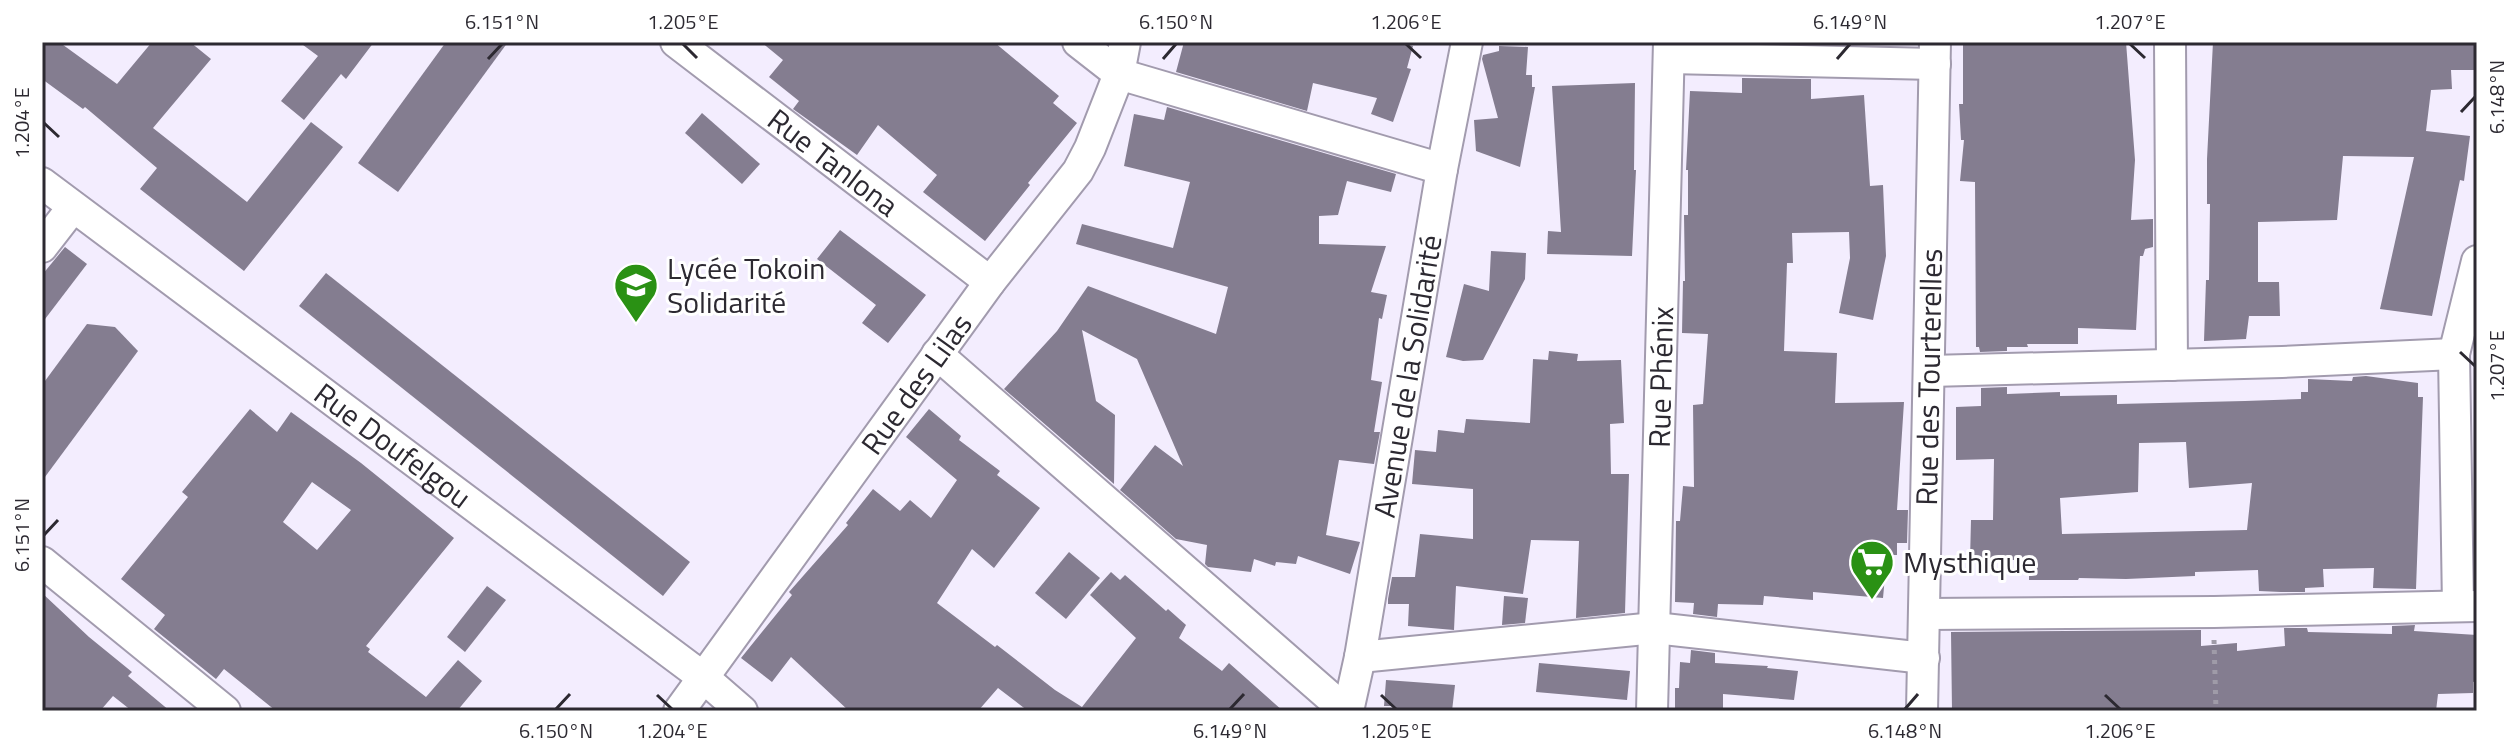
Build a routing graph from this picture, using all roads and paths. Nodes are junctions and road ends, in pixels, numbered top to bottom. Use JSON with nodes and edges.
{"nodes":[{"id":1,"x":676,"y":42,"type":"edge"},
{"id":2,"x":1078,"y":42,"type":"edge"},
{"id":3,"x":1125,"y":42,"type":"edge"},
{"id":4,"x":1467,"y":42,"type":"edge"},
{"id":5,"x":2170,"y":42,"type":"edge"},
{"id":6,"x":1669,"y":50,"type":"edge"},
{"id":7,"x":1935,"y":53,"type":"edge"},
{"id":8,"x":1119,"y":74,"type":"junction"},
{"id":9,"x":1442,"y":169,"type":"junction"},
{"id":10,"x":42,"y":183,"type":"edge"},
{"id":11,"x":73,"y":207,"type":"junction"},
{"id":12,"x":42,"y":247,"type":"edge"},
{"id":13,"x":2477,"y":261,"type":"edge"},
{"id":14,"x":990,"y":282,"type":"junction"},
{"id":15,"x":937,"y":354,"type":"junction"},
{"id":16,"x":2454,"y":354,"type":"junction"},
{"id":17,"x":2172,"y":365,"type":"junction"},
{"id":18,"x":1930,"y":371,"type":"junction"},
{"id":19,"x":42,"y":562,"type":"edge"},
{"id":20,"x":2468,"y":606,"type":"edge"},
{"id":21,"x":2214,"y":612,"type":"junction"},
{"id":22,"x":1926,"y":614,"type":"junction"},
{"id":23,"x":1655,"y":628,"type":"junction"},
{"id":24,"x":1360,"y":657,"type":"junction"},
{"id":25,"x":1924,"y":658,"type":"junction"},
{"id":26,"x":704,"y":678,"type":"junction"},
{"id":27,"x":225,"y":711,"type":"edge"},
{"id":28,"x":679,"y":711,"type":"edge"},
{"id":29,"x":742,"y":711,"type":"edge"},
{"id":30,"x":1347,"y":711,"type":"edge"},
{"id":31,"x":1652,"y":711,"type":"edge"},
{"id":32,"x":1922,"y":711,"type":"edge"},
{"id":33,"x":2216,"y":711,"type":"edge"}],
"edges":[{"from":1,"to":14,"type":"street","name":"Rue Tanlona"},
{"from":2,"to":8,"type":"street"},
{"from":3,"to":8,"type":"street","name":"Rue des Lilas"},
{"from":4,"to":9,"type":"street","name":"Avenue de la Solidarité"},
{"from":5,"to":17,"type":"street"},
{"from":6,"to":7,"type":"street"},
{"from":6,"to":23,"type":"street","name":"Rue Phénix"},
{"from":7,"to":18,"type":"street","name":"Rue des Tourterelles"},
{"from":8,"to":9,"type":"street"},
{"from":8,"to":14,"type":"street","name":"Rue des Lilas"},
{"from":9,"to":24,"type":"street","name":"Avenue de la Solidarité"},
{"from":10,"to":11,"type":"street","name":"Rue Doufelgou"},
{"from":11,"to":12,"type":"street"},
{"from":11,"to":26,"type":"street","name":"Rue Doufelgou"},
{"from":13,"to":16,"type":"street"},
{"from":14,"to":15,"type":"street","name":"Rue des Lilas"},
{"from":15,"to":26,"type":"street","name":"Rue des Lilas"},
{"from":15,"to":30,"type":"street"},
{"from":16,"to":17,"type":"street"},
{"from":16,"to":20,"type":"street"},
{"from":17,"to":18,"type":"street"},
{"from":18,"to":22,"type":"street","name":"Rue des Tourterelles"},
{"from":19,"to":27,"type":"street"},
{"from":20,"to":21,"type":"street"},
{"from":21,"to":22,"type":"street"},
{"from":21,"to":33,"type":"path"},
{"from":22,"to":25,"type":"street","name":"Rue des Tourterelles"},
{"from":23,"to":24,"type":"street"},
{"from":23,"to":25,"type":"street"},
{"from":23,"to":31,"type":"street","name":"Rue Phénix"},
{"from":24,"to":30,"type":"street","name":"Avenue de la Solidarité"},
{"from":25,"to":32,"type":"street","name":"Rue des Tourterelles"},
{"from":26,"to":28,"type":"street","name":"Rue des Lilas"},
{"from":26,"to":29,"type":"street","name":"Rue Doufelgou"}]}
